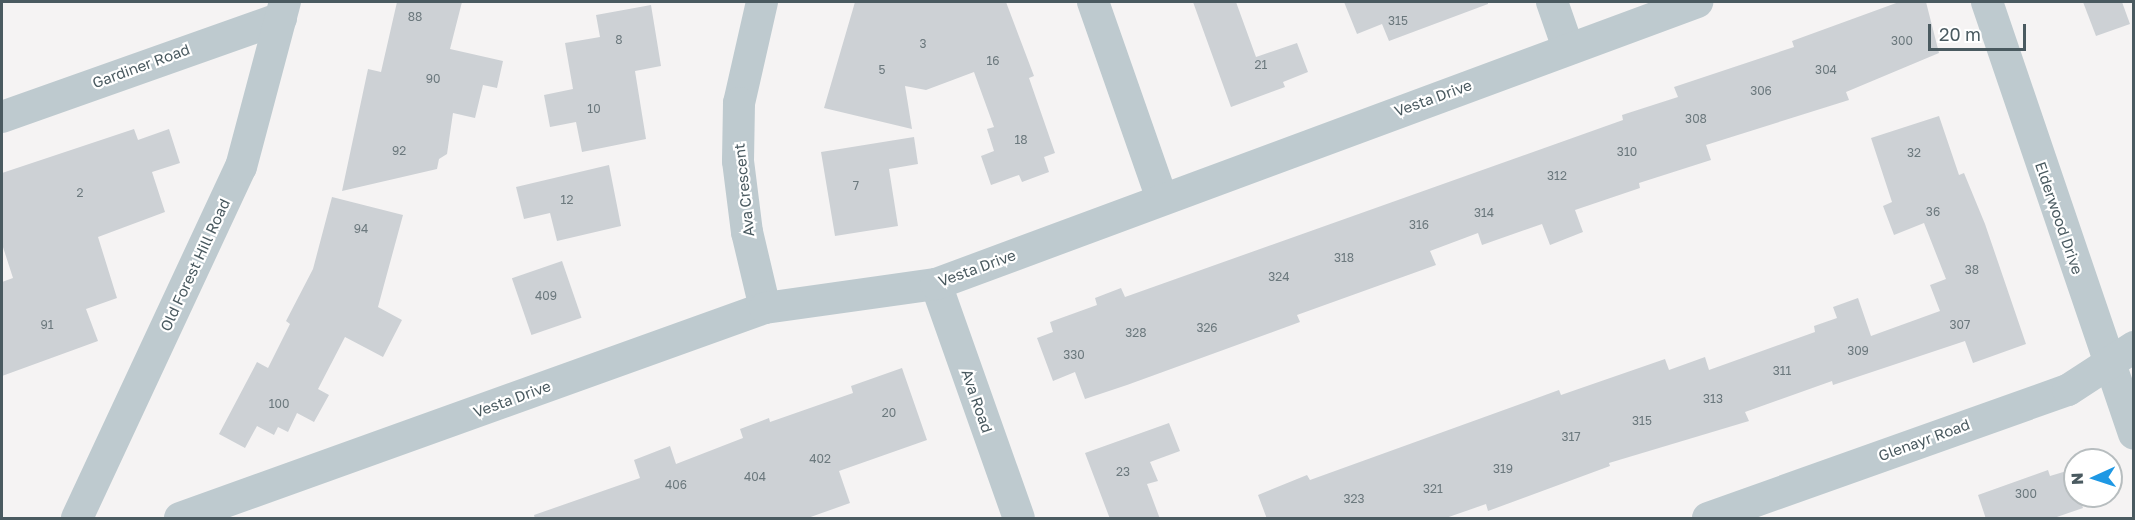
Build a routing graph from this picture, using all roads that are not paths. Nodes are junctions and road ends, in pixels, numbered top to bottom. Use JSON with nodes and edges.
{"nodes":[{"id":1,"x":762,"y":2,"type":"edge"},
{"id":2,"x":1093,"y":2,"type":"edge"},
{"id":3,"x":1552,"y":2,"type":"edge"},
{"id":4,"x":1696,"y":2,"type":"edge"},
{"id":5,"x":1987,"y":2,"type":"edge"},
{"id":6,"x":283,"y":10,"type":"edge"},
{"id":7,"x":1568,"y":48,"type":"junction"},
{"id":8,"x":2,"y":117,"type":"edge"},
{"id":9,"x":1162,"y":199,"type":"junction"},
{"id":10,"x":936,"y":284,"type":"junction"},
{"id":11,"x":765,"y":308,"type":"junction"},
{"id":12,"x":2121,"y":355,"type":"edge"},
{"id":13,"x":2133,"y":434,"type":"edge"},
{"id":14,"x":88,"y":515,"type":"edge"},
{"id":15,"x":180,"y":519,"type":"edge"},
{"id":16,"x":1018,"y":519,"type":"edge"},
{"id":17,"x":1708,"y":519,"type":"edge"}],
"edges":[{"from":1,"to":11,"type":"street","name":"Ava Crescent"},
{"from":2,"to":9,"type":"street"},
{"from":3,"to":7,"type":"street"},
{"from":4,"to":7,"type":"street","name":"Vesta Drive"},
{"from":5,"to":12,"type":"street","name":"Elderwood Drive"},
{"from":6,"to":8,"type":"street","name":"Gardiner Road"},
{"from":6,"to":14,"type":"street","name":"Old Forest Hill Road"},
{"from":7,"to":9,"type":"street","name":"Vesta Drive"},
{"from":9,"to":10,"type":"street","name":"Vesta Drive"},
{"from":10,"to":11,"type":"street","name":"Vesta Drive"},
{"from":10,"to":16,"type":"street","name":"Ava Road"},
{"from":11,"to":15,"type":"street","name":"Vesta Drive"},
{"from":12,"to":13,"type":"street","name":"Elderwood Drive"},
{"from":12,"to":17,"type":"street","name":"Glenayr Road"}]}
